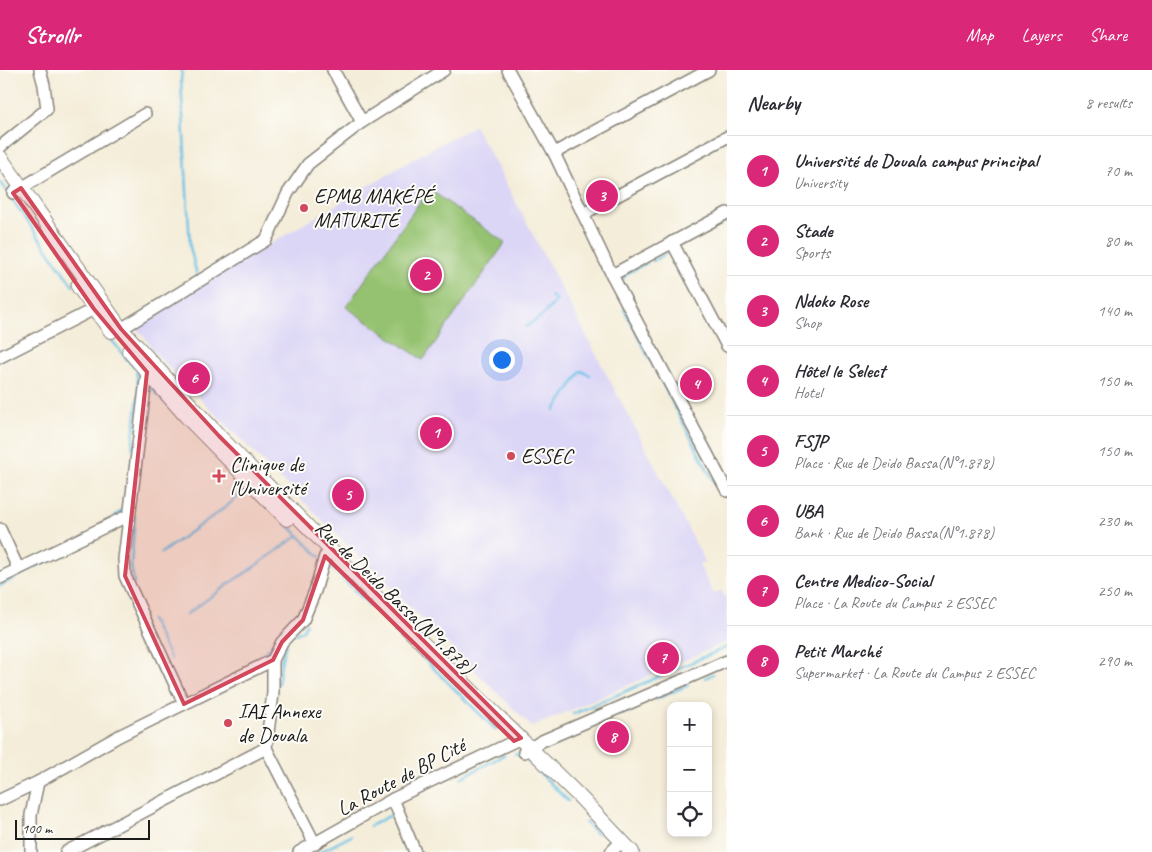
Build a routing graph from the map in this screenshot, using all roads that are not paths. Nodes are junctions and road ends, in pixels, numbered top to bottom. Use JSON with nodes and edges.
{"nodes":[{"id":1,"x":40,"y":70,"type":"edge"},
{"id":2,"x":333,"y":70,"type":"edge"},
{"id":3,"x":444,"y":70,"type":"edge"},
{"id":4,"x":508,"y":70,"type":"edge"},
{"id":5,"x":709,"y":70,"type":"edge"},
{"id":6,"x":145,"y":114,"type":"dead end"},
{"id":7,"x":362,"y":122,"type":"junction"},
{"id":8,"x":727,"y":137,"type":"edge"},
{"id":9,"x":0,"y":148,"type":"edge"},
{"id":10,"x":554,"y":153,"type":"junction"},
{"id":11,"x":0,"y":157,"type":"edge"},
{"id":12,"x":0,"y":173,"type":"edge"},
{"id":13,"x":17,"y":190,"type":"junction"},
{"id":14,"x":727,"y":213,"type":"edge"},
{"id":15,"x":583,"y":214,"type":"junction"},
{"id":16,"x":672,"y":242,"type":"junction"},
{"id":17,"x":612,"y":274,"type":"junction"},
{"id":18,"x":94,"y":309,"type":"junction"},
{"id":19,"x":121,"y":329,"type":"junction"},
{"id":20,"x":727,"y":346,"type":"edge"},
{"id":21,"x":0,"y":357,"type":"edge"},
{"id":22,"x":147,"y":372,"type":"junction"},
{"id":23,"x":727,"y":491,"type":"edge"},
{"id":24,"x":129,"y":515,"type":"junction"},
{"id":25,"x":0,"y":529,"type":"edge"},
{"id":26,"x":325,"y":556,"type":"junction"},
{"id":27,"x":18,"y":568,"type":"junction"},
{"id":28,"x":0,"y":578,"type":"edge"},
{"id":29,"x":273,"y":660,"type":"junction"},
{"id":30,"x":727,"y":662,"type":"edge"},
{"id":31,"x":184,"y":704,"type":"junction"},
{"id":32,"x":522,"y":745,"type":"junction"},
{"id":33,"x":266,"y":748,"type":"junction"},
{"id":34,"x":38,"y":782,"type":"junction"},
{"id":35,"x":0,"y":800,"type":"edge"},
{"id":36,"x":394,"y":800,"type":"junction"},
{"id":37,"x":315,"y":844,"type":"junction"},
{"id":38,"x":617,"y":850,"type":"edge"},
{"id":39,"x":31,"y":852,"type":"edge"},
{"id":40,"x":66,"y":852,"type":"edge"},
{"id":41,"x":299,"y":852,"type":"edge"},
{"id":42,"x":415,"y":852,"type":"edge"},
{"id":43,"x":632,"y":852,"type":"edge"}],
"edges":[{"from":1,"to":9,"type":"street"},
{"from":2,"to":7,"type":"street"},
{"from":3,"to":7,"type":"street"},
{"from":4,"to":10,"type":"street"},
{"from":5,"to":10,"type":"street"},
{"from":6,"to":13,"type":"street"},
{"from":7,"to":19,"type":"street"},
{"from":8,"to":15,"type":"street"},
{"from":10,"to":15,"type":"street"},
{"from":11,"to":13,"type":"main road"},
{"from":12,"to":13,"type":"main road","name":"Rue de Deido Bassa(N°1.878)"},
{"from":13,"to":18,"type":"main road","name":"Rue de Deido Bassa(N°1.878)"},
{"from":13,"to":19,"type":"main road"},
{"from":14,"to":16,"type":"street"},
{"from":15,"to":17,"type":"street"},
{"from":16,"to":17,"type":"street"},
{"from":16,"to":20,"type":"street"},
{"from":17,"to":23,"type":"street"},
{"from":18,"to":21,"type":"street"},
{"from":18,"to":22,"type":"main road","name":"Rue de Deido Bassa(N°1.878)"},
{"from":19,"to":32,"type":"main road"},
{"from":22,"to":24,"type":"street"},
{"from":22,"to":26,"type":"main road","name":"Rue de Deido Bassa(N°1.878)"},
{"from":24,"to":27,"type":"street"},
{"from":24,"to":31,"type":"street"},
{"from":25,"to":27,"type":"street"},
{"from":26,"to":29,"type":"street"},
{"from":26,"to":32,"type":"main road","name":"Rue de Deido Bassa(N°1.878)"},
{"from":27,"to":28,"type":"street"},
{"from":29,"to":31,"type":"street"},
{"from":29,"to":33,"type":"street"},
{"from":30,"to":32,"type":"street","name":"La Route de BP Cité"},
{"from":31,"to":34,"type":"street"},
{"from":32,"to":36,"type":"street","name":"La Route de BP Cité"},
{"from":32,"to":38,"type":"main road","name":"Rue de Deido Bassa(N°1.878)"},
{"from":32,"to":43,"type":"main road"},
{"from":33,"to":37,"type":"street"},
{"from":33,"to":40,"type":"street"},
{"from":34,"to":35,"type":"street"},
{"from":34,"to":39,"type":"street"},
{"from":36,"to":37,"type":"street","name":"La Route de BP Cité"},
{"from":36,"to":42,"type":"street"},
{"from":37,"to":41,"type":"street","name":"La Route de BP Cité"}]}
